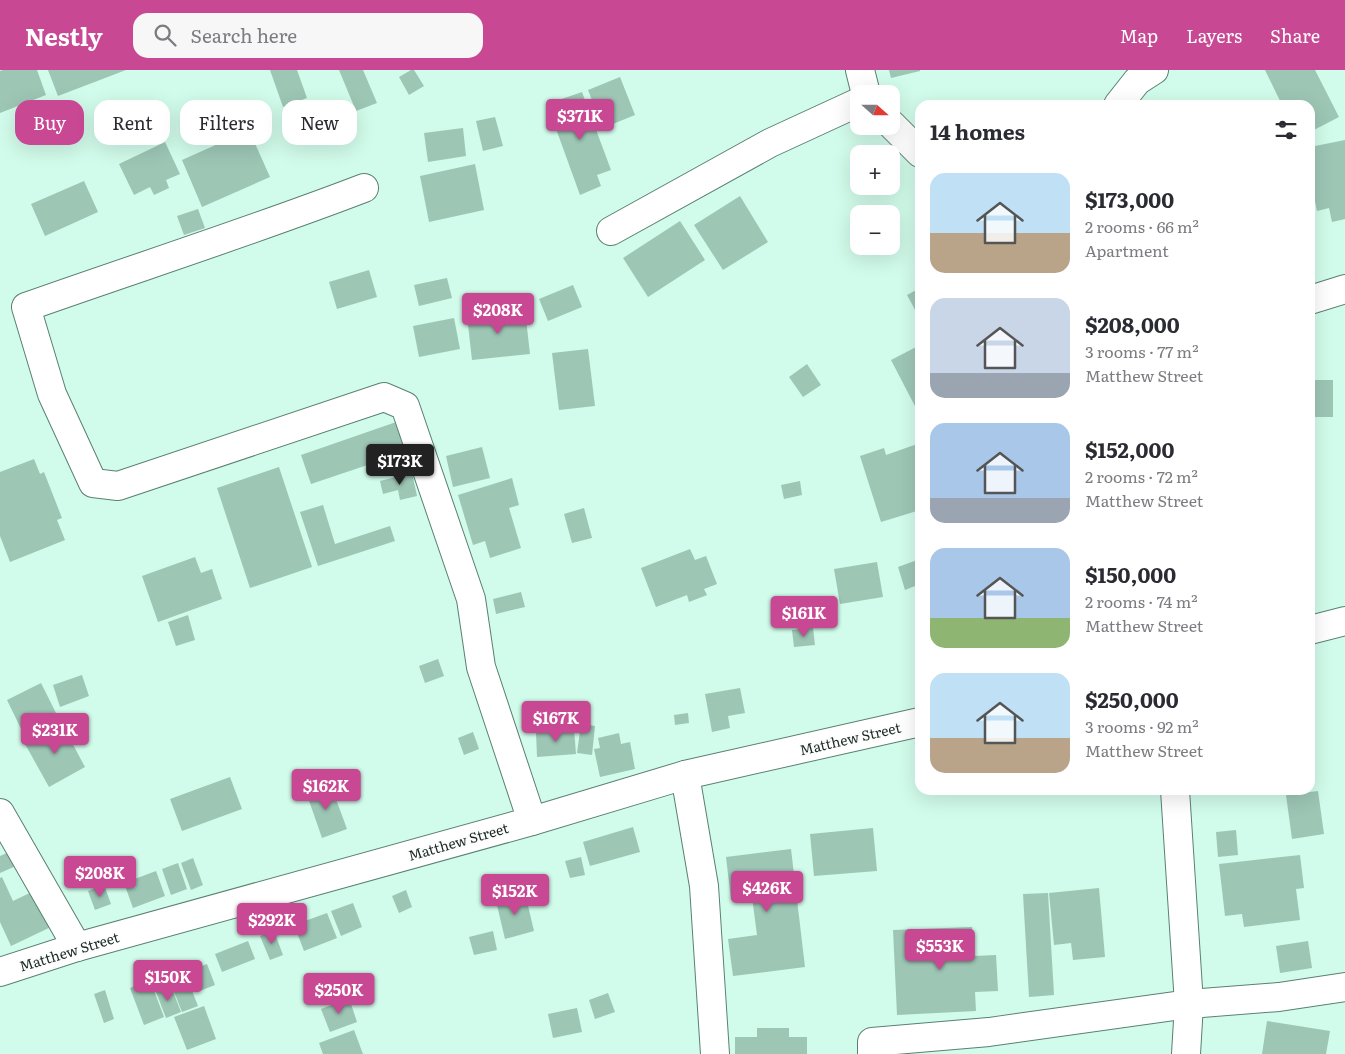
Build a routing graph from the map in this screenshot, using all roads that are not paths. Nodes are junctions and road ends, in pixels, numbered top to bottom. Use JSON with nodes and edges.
{"nodes":[{"id":1,"x":860,"y":70,"type":"edge"},
{"id":2,"x":1154,"y":70,"type":"edge"},
{"id":3,"x":864,"y":85,"type":"edge"},
{"id":4,"x":1122,"y":100,"type":"edge"},
{"id":5,"x":850,"y":106,"type":"edge"},
{"id":6,"x":900,"y":133,"type":"edge"},
{"id":7,"x":915,"y":148,"type":"edge"},
{"id":8,"x":364,"y":188,"type":"dead end"},
{"id":9,"x":611,"y":231,"type":"dead end"},
{"id":10,"x":1345,"y":290,"type":"edge"},
{"id":11,"x":1315,"y":299,"type":"edge"},
{"id":12,"x":1345,"y":621,"type":"edge"},
{"id":13,"x":1315,"y":629,"type":"edge"},
{"id":14,"x":915,"y":723,"type":"edge"},
{"id":15,"x":685,"y":775,"type":"junction"},
{"id":16,"x":1175,"y":795,"type":"edge"},
{"id":17,"x":0,"y":813,"type":"edge"},
{"id":18,"x":532,"y":820,"type":"junction"},
{"id":19,"x":77,"y":947,"type":"junction"},
{"id":20,"x":0,"y":972,"type":"edge"},
{"id":21,"x":1345,"y":987,"type":"edge"},
{"id":22,"x":1189,"y":1004,"type":"junction"},
{"id":23,"x":716,"y":1054,"type":"edge"},
{"id":24,"x":872,"y":1054,"type":"edge"},
{"id":25,"x":1186,"y":1054,"type":"edge"}],
"edges":[{"from":1,"to":3,"type":"street"},
{"from":2,"to":4,"type":"street"},
{"from":5,"to":9,"type":"street"},
{"from":6,"to":7,"type":"street"},
{"from":8,"to":18,"type":"street"},
{"from":10,"to":11,"type":"street"},
{"from":12,"to":13,"type":"street"},
{"from":14,"to":15,"type":"street","name":"Matthew Street"},
{"from":15,"to":18,"type":"street","name":"Matthew Street"},
{"from":15,"to":23,"type":"street"},
{"from":16,"to":22,"type":"street"},
{"from":17,"to":19,"type":"street"},
{"from":18,"to":19,"type":"street","name":"Matthew Street"},
{"from":19,"to":20,"type":"street","name":"Matthew Street"},
{"from":21,"to":22,"type":"street"},
{"from":22,"to":24,"type":"street"},
{"from":22,"to":25,"type":"street"}]}
